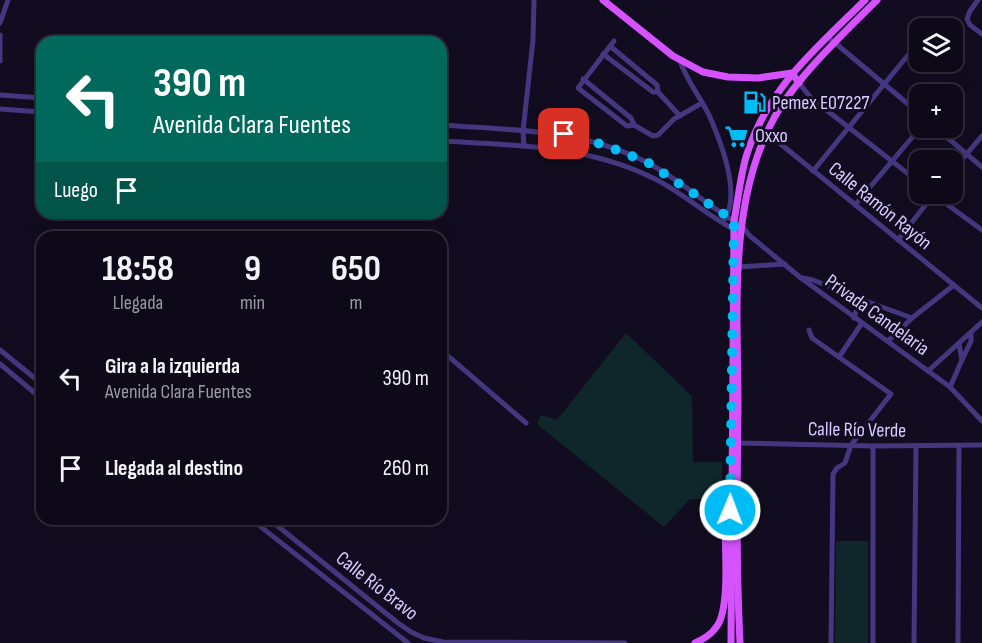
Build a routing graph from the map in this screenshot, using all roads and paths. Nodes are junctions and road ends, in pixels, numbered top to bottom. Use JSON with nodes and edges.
{"nodes":[{"id":1,"x":8,"y":0,"type":"edge"},
{"id":2,"x":534,"y":0,"type":"edge"},
{"id":3,"x":603,"y":0,"type":"edge"},
{"id":4,"x":865,"y":0,"type":"edge"},
{"id":5,"x":878,"y":0,"type":"edge"},
{"id":6,"x":978,"y":0,"type":"edge"},
{"id":7,"x":0,"y":23,"type":"edge"},
{"id":8,"x":982,"y":34,"type":"edge"},
{"id":9,"x":0,"y":35,"type":"edge"},
{"id":10,"x":828,"y":37,"type":"junction"},
{"id":11,"x":835,"y":43,"type":"junction"},
{"id":12,"x":909,"y":52,"type":"edge"},
{"id":13,"x":603,"y":54,"type":"junction"},
{"id":14,"x":0,"y":61,"type":"edge"},
{"id":15,"x":680,"y":61,"type":"junction"},
{"id":16,"x":792,"y":73,"type":"junction"},
{"id":17,"x":583,"y":79,"type":"junction"},
{"id":18,"x":799,"y":83,"type":"junction"},
{"id":19,"x":883,"y":83,"type":"junction"},
{"id":20,"x":658,"y":92,"type":"junction"},
{"id":21,"x":0,"y":95,"type":"edge"},
{"id":22,"x":36,"y":98,"type":"edge"},
{"id":23,"x":702,"y":103,"type":"junction"},
{"id":24,"x":909,"y":105,"type":"edge"},
{"id":25,"x":0,"y":109,"type":"edge"},
{"id":26,"x":36,"y":112,"type":"edge"},
{"id":27,"x":680,"y":116,"type":"junction"},
{"id":28,"x":447,"y":125,"type":"edge"},
{"id":29,"x":634,"y":125,"type":"junction"},
{"id":30,"x":847,"y":127,"type":"junction"},
{"id":31,"x":758,"y":129,"type":"junction"},
{"id":32,"x":523,"y":131,"type":"junction"},
{"id":33,"x":766,"y":134,"type":"junction"},
{"id":34,"x":982,"y":136,"type":"edge"},
{"id":35,"x":911,"y":138,"type":"edge"},
{"id":36,"x":948,"y":138,"type":"edge"},
{"id":37,"x":447,"y":141,"type":"edge"},
{"id":38,"x":524,"y":146,"type":"junction"},
{"id":39,"x":967,"y":154,"type":"junction"},
{"id":40,"x":963,"y":159,"type":"edge"},
{"id":41,"x":891,"y":161,"type":"junction"},
{"id":42,"x":982,"y":167,"type":"edge"},
{"id":43,"x":813,"y":171,"type":"junction"},
{"id":44,"x":909,"y":175,"type":"edge"},
{"id":45,"x":855,"y":204,"type":"junction"},
{"id":46,"x":925,"y":204,"type":"edge"},
{"id":47,"x":946,"y":204,"type":"edge"},
{"id":48,"x":727,"y":216,"type":"junction"},
{"id":49,"x":723,"y":223,"type":"junction"},
{"id":50,"x":737,"y":227,"type":"junction"},
{"id":51,"x":981,"y":230,"type":"edge"},
{"id":52,"x":898,"y":240,"type":"junction"},
{"id":53,"x":785,"y":264,"type":"junction"},
{"id":54,"x":739,"y":267,"type":"junction"},
{"id":55,"x":801,"y":278,"type":"junction"},
{"id":56,"x":954,"y":285,"type":"junction"},
{"id":57,"x":860,"y":299,"type":"junction"},
{"id":58,"x":982,"y":308,"type":"edge"},
{"id":59,"x":854,"y":318,"type":"junction"},
{"id":60,"x":912,"y":318,"type":"junction"},
{"id":61,"x":982,"y":322,"type":"edge"},
{"id":62,"x":862,"y":323,"type":"junction"},
{"id":63,"x":809,"y":330,"type":"dead end"},
{"id":64,"x":971,"y":333,"type":"junction"},
{"id":65,"x":888,"y":341,"type":"junction"},
{"id":66,"x":959,"y":344,"type":"junction"},
{"id":67,"x":0,"y":350,"type":"edge"},
{"id":68,"x":447,"y":355,"type":"edge"},
{"id":69,"x":839,"y":357,"type":"junction"},
{"id":70,"x":962,"y":360,"type":"junction"},
{"id":71,"x":0,"y":364,"type":"edge"},
{"id":72,"x":928,"y":371,"type":"junction"},
{"id":73,"x":36,"y":379,"type":"edge"},
{"id":74,"x":950,"y":387,"type":"junction"},
{"id":75,"x":36,"y":394,"type":"edge"},
{"id":76,"x":982,"y":421,"type":"edge"},
{"id":77,"x":526,"y":423,"type":"dead end"},
{"id":78,"x":734,"y":442,"type":"junction"},
{"id":79,"x":851,"y":445,"type":"junction"},
{"id":80,"x":982,"y":445,"type":"edge"},
{"id":81,"x":873,"y":446,"type":"junction"},
{"id":82,"x":916,"y":446,"type":"junction"},
{"id":83,"x":959,"y":446,"type":"junction"},
{"id":84,"x":730,"y":517,"type":"junction"},
{"id":85,"x":258,"y":525,"type":"edge"},
{"id":86,"x":277,"y":525,"type":"edge"},
{"id":87,"x":352,"y":585,"type":"junction"},
{"id":88,"x":730,"y":591,"type":"junction"},
{"id":89,"x":348,"y":597,"type":"junction"},
{"id":90,"x":408,"y":643,"type":"edge"},
{"id":91,"x":597,"y":643,"type":"edge"},
{"id":92,"x":625,"y":643,"type":"edge"},
{"id":93,"x":695,"y":643,"type":"edge"},
{"id":94,"x":731,"y":643,"type":"edge"},
{"id":95,"x":738,"y":643,"type":"edge"},
{"id":96,"x":831,"y":643,"type":"edge"},
{"id":97,"x":873,"y":643,"type":"edge"},
{"id":98,"x":914,"y":643,"type":"edge"},
{"id":99,"x":958,"y":643,"type":"edge"}],
"edges":[{"from":1,"to":7,"type":"street"},
{"from":2,"to":32,"type":"street"},
{"from":3,"to":15,"type":"main road"},
{"from":4,"to":10,"type":"main road"},
{"from":5,"to":11,"type":"main road"},
{"from":6,"to":8,"type":"street"},
{"from":9,"to":14,"type":"street"},
{"from":10,"to":11,"type":"street"},
{"from":10,"to":16,"type":"main road"},
{"from":11,"to":18,"type":"main road"},
{"from":11,"to":19,"type":"street"},
{"from":12,"to":19,"type":"street"},
{"from":13,"to":17,"type":"street"},
{"from":13,"to":20,"type":"street"},
{"from":13,"to":20,"type":"street"},
{"from":15,"to":16,"type":"main road"},
{"from":15,"to":23,"type":"street"},
{"from":16,"to":18,"type":"main road"},
{"from":16,"to":31,"type":"main road"},
{"from":17,"to":29,"type":"street"},
{"from":17,"to":29,"type":"street"},
{"from":18,"to":30,"type":"street"},
{"from":18,"to":33,"type":"main road"},
{"from":19,"to":24,"type":"street"},
{"from":19,"to":30,"type":"street"},
{"from":20,"to":27,"type":"street"},
{"from":21,"to":22,"type":"street"},
{"from":23,"to":27,"type":"street"},
{"from":23,"to":48,"type":"street"},
{"from":25,"to":26,"type":"street"},
{"from":27,"to":29,"type":"street"},
{"from":28,"to":32,"type":"street"},
{"from":30,"to":41,"type":"street"},
{"from":30,"to":43,"type":"street"},
{"from":31,"to":33,"type":"street","name":"Calle Ramón Rayón"},
{"from":31,"to":50,"type":"main road"},
{"from":32,"to":38,"type":"street"},
{"from":32,"to":48,"type":"street"},
{"from":33,"to":43,"type":"street","name":"Calle Ramón Rayón"},
{"from":33,"to":50,"type":"main road"},
{"from":34,"to":39,"type":"street"},
{"from":35,"to":41,"type":"street"},
{"from":36,"to":39,"type":"street"},
{"from":37,"to":38,"type":"street"},
{"from":38,"to":49,"type":"street"},
{"from":39,"to":40,"type":"street"},
{"from":39,"to":42,"type":"street"},
{"from":41,"to":44,"type":"street"},
{"from":41,"to":45,"type":"street"},
{"from":43,"to":45,"type":"street","name":"Calle Ramón Rayón"},
{"from":45,"to":52,"type":"street","name":"Calle Ramón Rayón"},
{"from":46,"to":52,"type":"street"},
{"from":47,"to":51,"type":"street"},
{"from":48,"to":49,"type":"street"},
{"from":48,"to":50,"type":"street"},
{"from":49,"to":50,"type":"street"},
{"from":50,"to":53,"type":"street","name":"Privada Candelaria"},
{"from":50,"to":54,"type":"main road"},
{"from":50,"to":78,"type":"main road"},
{"from":52,"to":56,"type":"street","name":"Calle Ramón Rayón"},
{"from":53,"to":54,"type":"street"},
{"from":53,"to":55,"type":"street","name":"Privada Candelaria"},
{"from":54,"to":78,"type":"main road"},
{"from":55,"to":57,"type":"street"},
{"from":55,"to":59,"type":"street","name":"Privada Candelaria"},
{"from":56,"to":58,"type":"street","name":"Calle Ramón Rayón"},
{"from":56,"to":60,"type":"street"},
{"from":57,"to":59,"type":"street"},
{"from":57,"to":60,"type":"street"},
{"from":59,"to":62,"type":"street","name":"Privada Candelaria"},
{"from":60,"to":65,"type":"street"},
{"from":61,"to":64,"type":"street"},
{"from":62,"to":65,"type":"street","name":"Privada Candelaria"},
{"from":62,"to":69,"type":"street"},
{"from":63,"to":69,"type":"street"},
{"from":64,"to":66,"type":"street"},
{"from":64,"to":70,"type":"street"},
{"from":65,"to":72,"type":"street","name":"Privada Candelaria"},
{"from":66,"to":70,"type":"street"},
{"from":66,"to":72,"type":"street"},
{"from":67,"to":73,"type":"street"},
{"from":68,"to":77,"type":"street"},
{"from":69,"to":79,"type":"street"},
{"from":70,"to":74,"type":"street"},
{"from":71,"to":75,"type":"street"},
{"from":72,"to":74,"type":"street","name":"Privada Candelaria"},
{"from":74,"to":76,"type":"street","name":"Privada Candelaria"},
{"from":78,"to":79,"type":"street","name":"Calle Río Verde"},
{"from":78,"to":84,"type":"main road"},
{"from":78,"to":95,"type":"main road"},
{"from":79,"to":81,"type":"street","name":"Calle Río Verde"},
{"from":79,"to":96,"type":"street"},
{"from":80,"to":83,"type":"street","name":"Calle Río Verde"},
{"from":81,"to":82,"type":"street","name":"Calle Río Verde"},
{"from":81,"to":97,"type":"street"},
{"from":82,"to":83,"type":"street","name":"Calle Río Verde"},
{"from":82,"to":98,"type":"street"},
{"from":83,"to":99,"type":"street"},
{"from":84,"to":88,"type":"main road"},
{"from":84,"to":93,"type":"main road"},
{"from":85,"to":89,"type":"street","name":"Calle Río Bravo"},
{"from":86,"to":87,"type":"street","name":"Calle Río Bravo"},
{"from":87,"to":89,"type":"street"},
{"from":87,"to":91,"type":"street","name":"Calle Río Bravo"},
{"from":88,"to":94,"type":"main road"},
{"from":88,"to":95,"type":"main road"},
{"from":89,"to":90,"type":"street","name":"Calle Río Bravo"},
{"from":91,"to":92,"type":"street","name":"Calle Río Bravo"}]}
